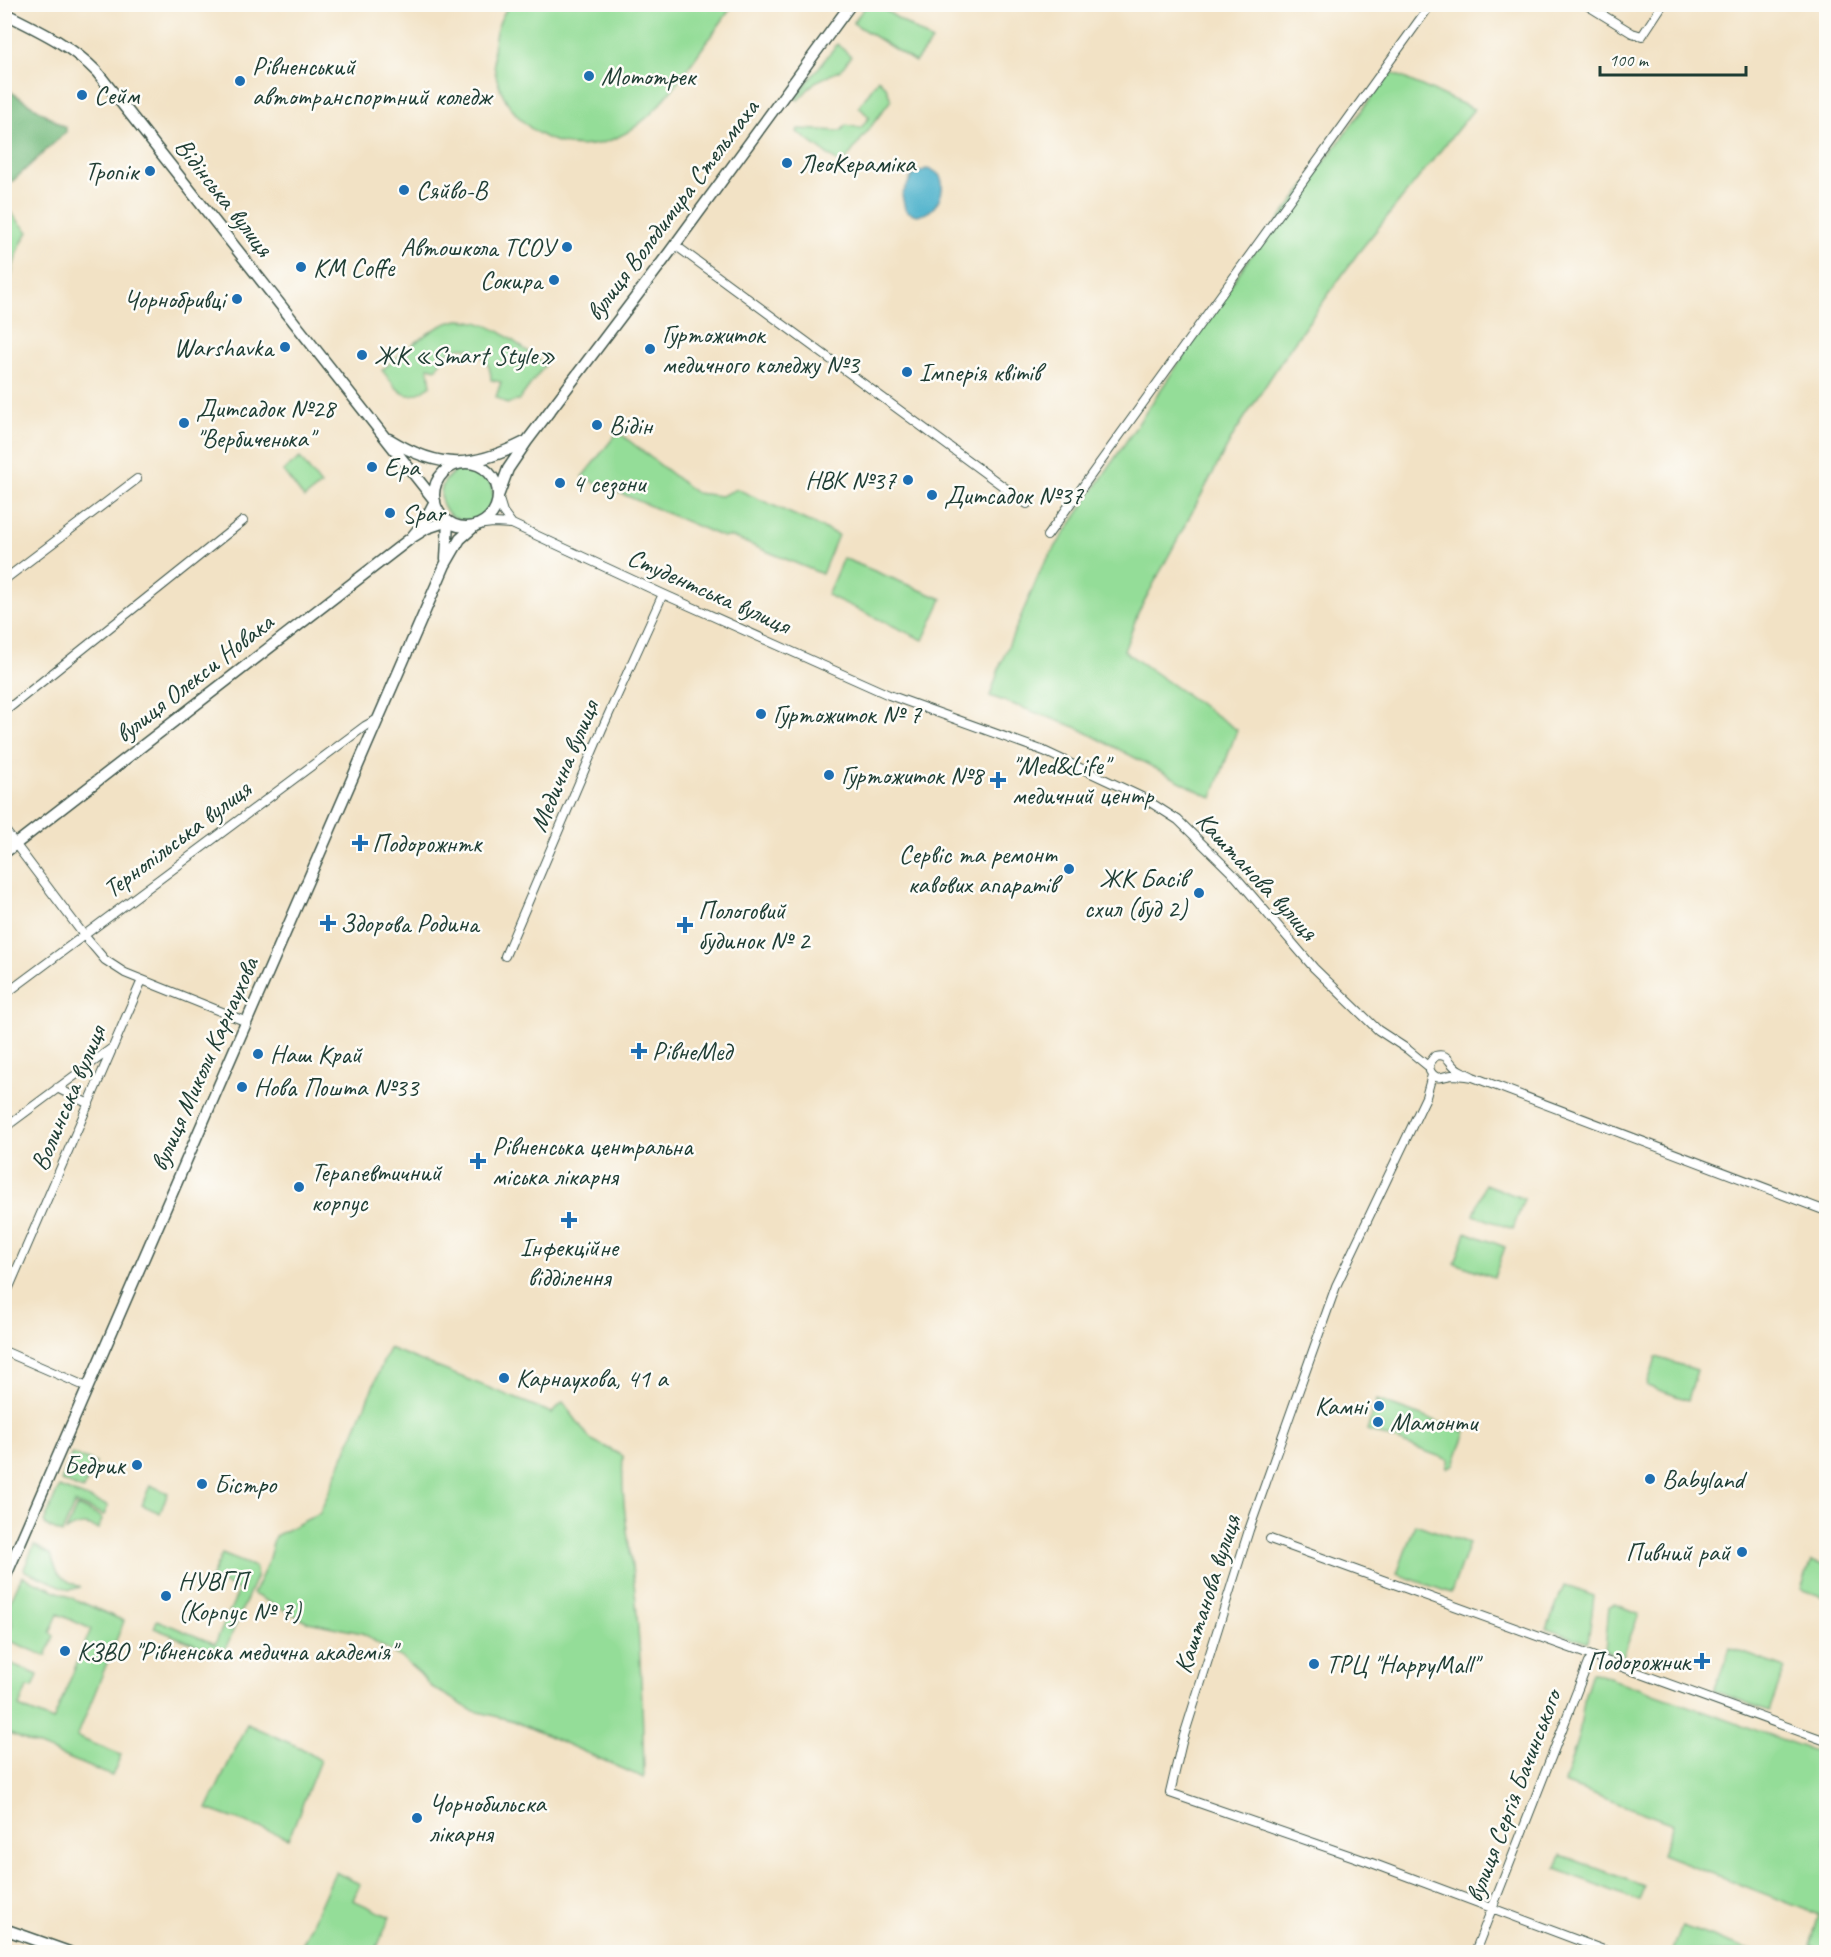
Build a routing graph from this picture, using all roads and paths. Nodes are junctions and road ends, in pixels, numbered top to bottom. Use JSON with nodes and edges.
{"nodes":[{"id":1,"x":851,"y":4,"type":"edge"},
{"id":2,"x":1431,"y":4,"type":"edge"},
{"id":3,"x":1585,"y":4,"type":"edge"},
{"id":4,"x":1663,"y":4,"type":"edge"},
{"id":5,"x":4,"y":13,"type":"edge"},
{"id":6,"x":675,"y":245,"type":"junction"},
{"id":7,"x":384,"y":436,"type":"junction"},
{"id":8,"x":527,"y":441,"type":"junction"},
{"id":9,"x":466,"y":463,"type":"junction"},
{"id":10,"x":137,"y":478,"type":"dead end"},
{"id":11,"x":498,"y":496,"type":"junction"},
{"id":12,"x":435,"y":501,"type":"junction"},
{"id":13,"x":1028,"y":504,"type":"dead end"},
{"id":14,"x":243,"y":521,"type":"dead end"},
{"id":15,"x":448,"y":521,"type":"junction"},
{"id":16,"x":512,"y":524,"type":"junction"},
{"id":17,"x":476,"y":525,"type":"junction"},
{"id":18,"x":1047,"y":536,"type":"dead end"},
{"id":19,"x":411,"y":538,"type":"junction"},
{"id":20,"x":445,"y":565,"type":"junction"},
{"id":21,"x":4,"y":580,"type":"edge"},
{"id":22,"x":663,"y":594,"type":"junction"},
{"id":23,"x":889,"y":695,"type":"joint"},
{"id":24,"x":4,"y":712,"type":"edge"},
{"id":25,"x":376,"y":720,"type":"junction"},
{"id":26,"x":4,"y":829,"type":"edge"},
{"id":27,"x":16,"y":844,"type":"junction"},
{"id":28,"x":4,"y":853,"type":"edge"},
{"id":29,"x":83,"y":934,"type":"junction"},
{"id":30,"x":505,"y":956,"type":"dead end"},
{"id":31,"x":142,"y":980,"type":"junction"},
{"id":32,"x":4,"y":994,"type":"edge"},
{"id":33,"x":246,"y":1022,"type":"junction"},
{"id":34,"x":113,"y":1048,"type":"junction"},
{"id":35,"x":1407,"y":1048,"type":"junction"},
{"id":36,"x":1433,"y":1058,"type":"junction"},
{"id":37,"x":1453,"y":1066,"type":"junction"},
{"id":38,"x":1438,"y":1074,"type":"junction"},
{"id":39,"x":1473,"y":1077,"type":"junction"},
{"id":40,"x":57,"y":1088,"type":"junction"},
{"id":41,"x":89,"y":1104,"type":"junction"},
{"id":42,"x":4,"y":1128,"type":"edge"},
{"id":43,"x":1827,"y":1210,"type":"edge"},
{"id":44,"x":4,"y":1299,"type":"edge"},
{"id":45,"x":4,"y":1351,"type":"edge"},
{"id":46,"x":87,"y":1387,"type":"junction"},
{"id":47,"x":1270,"y":1539,"type":"dead end"},
{"id":48,"x":4,"y":1580,"type":"edge"},
{"id":49,"x":1594,"y":1657,"type":"junction"},
{"id":50,"x":1827,"y":1741,"type":"edge"},
{"id":51,"x":1492,"y":1908,"type":"junction"},
{"id":52,"x":4,"y":1929,"type":"edge"},
{"id":53,"x":1609,"y":1952,"type":"edge"},
{"id":54,"x":69,"y":1953,"type":"edge"},
{"id":55,"x":1475,"y":1953,"type":"edge"}],
"edges":[{"from":1,"to":6,"type":"main road","name":"вулиця Володимира Стельмаха"},
{"from":2,"to":18,"type":"street"},
{"from":3,"to":4,"type":"street"},
{"from":5,"to":7,"type":"main road","name":"Відінська вулиця"},
{"from":6,"to":8,"type":"main road","name":"вулиця Володимира Стельмаха"},
{"from":6,"to":13,"type":"street"},
{"from":7,"to":9,"type":"main road","name":"Відінська вулиця"},
{"from":7,"to":12,"type":"main road","name":"Відінська вулиця"},
{"from":8,"to":9,"type":"main road","name":"вулиця Володимира Стельмаха"},
{"from":8,"to":11,"type":"main road","name":"вулиця Володимира Стельмаха"},
{"from":9,"to":11,"type":"main road"},
{"from":9,"to":12,"type":"main road"},
{"from":10,"to":21,"type":"street"},
{"from":11,"to":16,"type":"street"},
{"from":11,"to":17,"type":"main road"},
{"from":12,"to":15,"type":"main road"},
{"from":12,"to":19,"type":"main road","name":"вулиця Олекси Новака"},
{"from":14,"to":24,"type":"street"},
{"from":15,"to":17,"type":"main road"},
{"from":15,"to":19,"type":"main road","name":"вулиця Олекси Новака"},
{"from":15,"to":20,"type":"main road","name":"вулиця Миколи Карнаухова"},
{"from":16,"to":17,"type":"street"},
{"from":16,"to":22,"type":"street","name":"Студентська вулиця"},
{"from":17,"to":20,"type":"main road","name":"вулиця Миколи Карнаухова"},
{"from":19,"to":27,"type":"main road","name":"вулиця Олекси Новака"},
{"from":20,"to":25,"type":"main road","name":"вулиця Миколи Карнаухова"},
{"from":22,"to":23,"type":"street","name":"Студентська вулиця"},
{"from":22,"to":30,"type":"street","name":"Медична вулиця"},
{"from":23,"to":35,"type":"street","name":"Каштанова вулиця"},
{"from":25,"to":29,"type":"street","name":"Тернопільська вулиця"},
{"from":25,"to":33,"type":"main road","name":"вулиця Миколи Карнаухова"},
{"from":26,"to":27,"type":"street"},
{"from":27,"to":28,"type":"main road","name":"вулиця Олекси Новака"},
{"from":27,"to":29,"type":"street"},
{"from":29,"to":31,"type":"street"},
{"from":29,"to":32,"type":"street","name":"Тернопільська вулиця"},
{"from":31,"to":33,"type":"street"},
{"from":31,"to":34,"type":"street","name":"Волинська вулиця"},
{"from":33,"to":46,"type":"main road","name":"вулиця Миколи Карнаухова"},
{"from":34,"to":40,"type":"street"},
{"from":34,"to":41,"type":"street","name":"Волинська вулиця"},
{"from":35,"to":36,"type":"street","name":"Каштанова вулиця"},
{"from":35,"to":38,"type":"street","name":"Каштанова вулиця"},
{"from":36,"to":37,"type":"street","name":"Каштанова вулиця"},
{"from":36,"to":38,"type":"street"},
{"from":37,"to":38,"type":"street"},
{"from":37,"to":39,"type":"street"},
{"from":38,"to":39,"type":"street"},
{"from":38,"to":51,"type":"street","name":"Каштанова вулиця"},
{"from":39,"to":43,"type":"street"},
{"from":40,"to":41,"type":"street"},
{"from":40,"to":42,"type":"street"},
{"from":41,"to":44,"type":"street","name":"Волинська вулиця"},
{"from":45,"to":46,"type":"street"},
{"from":46,"to":48,"type":"main road","name":"вулиця Миколи Карнаухова"},
{"from":47,"to":49,"type":"street"},
{"from":49,"to":50,"type":"street"},
{"from":49,"to":51,"type":"street","name":"вулиця Сергія Бачинського"},
{"from":51,"to":53,"type":"street"},
{"from":51,"to":55,"type":"street","name":"вулиця Сергія Бачинського"},
{"from":52,"to":54,"type":"main road"}]}
